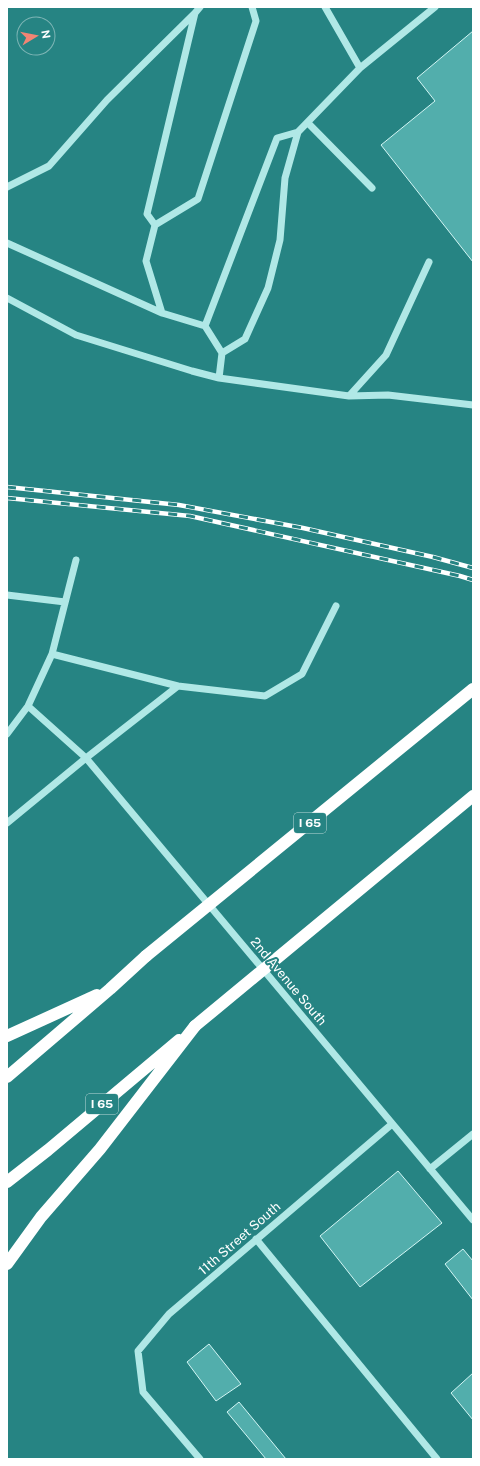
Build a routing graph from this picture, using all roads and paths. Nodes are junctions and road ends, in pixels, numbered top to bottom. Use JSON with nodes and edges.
{"nodes":[{"id":1,"x":200,"y":7,"type":"edge"},
{"id":2,"x":252,"y":7,"type":"edge"},
{"id":3,"x":325,"y":7,"type":"edge"},
{"id":4,"x":435,"y":7,"type":"edge"},
{"id":5,"x":195,"y":13,"type":"junction"},
{"id":6,"x":360,"y":68,"type":"junction"},
{"id":7,"x":308,"y":123,"type":"junction"},
{"id":8,"x":298,"y":132,"type":"junction"},
{"id":9,"x":7,"y":187,"type":"edge"},
{"id":10,"x":372,"y":188,"type":"dead end"},
{"id":11,"x":155,"y":225,"type":"junction"},
{"id":12,"x":7,"y":243,"type":"edge"},
{"id":13,"x":429,"y":262,"type":"dead end"},
{"id":14,"x":7,"y":298,"type":"edge"},
{"id":15,"x":162,"y":313,"type":"junction"},
{"id":16,"x":205,"y":326,"type":"junction"},
{"id":17,"x":222,"y":353,"type":"junction"},
{"id":18,"x":219,"y":378,"type":"junction"},
{"id":19,"x":349,"y":396,"type":"junction"},
{"id":20,"x":473,"y":405,"type":"edge"},
{"id":21,"x":76,"y":560,"type":"dead end"},
{"id":22,"x":7,"y":595,"type":"edge"},
{"id":23,"x":65,"y":602,"type":"junction"},
{"id":24,"x":336,"y":606,"type":"dead end"},
{"id":25,"x":52,"y":654,"type":"junction"},
{"id":26,"x":178,"y":686,"type":"junction"},
{"id":27,"x":473,"y":689,"type":"edge"},
{"id":28,"x":28,"y":706,"type":"junction"},
{"id":29,"x":7,"y":734,"type":"edge"},
{"id":30,"x":86,"y":758,"type":"junction"},
{"id":31,"x":473,"y":796,"type":"edge"},
{"id":32,"x":7,"y":823,"type":"edge"},
{"id":33,"x":110,"y":989,"type":"junction"},
{"id":34,"x":195,"y":1026,"type":"junction"},
{"id":35,"x":7,"y":1036,"type":"edge"},
{"id":36,"x":7,"y":1077,"type":"edge"},
{"id":37,"x":392,"y":1124,"type":"junction"},
{"id":38,"x":473,"y":1134,"type":"edge"},
{"id":39,"x":430,"y":1169,"type":"junction"},
{"id":40,"x":7,"y":1182,"type":"edge"},
{"id":41,"x":473,"y":1220,"type":"edge"},
{"id":42,"x":256,"y":1239,"type":"junction"},
{"id":43,"x":7,"y":1264,"type":"edge"},
{"id":44,"x":200,"y":1459,"type":"edge"},
{"id":45,"x":437,"y":1459,"type":"edge"}],
"edges":[{"from":1,"to":5,"type":"street"},
{"from":2,"to":11,"type":"street"},
{"from":3,"to":6,"type":"street"},
{"from":4,"to":6,"type":"street"},
{"from":5,"to":9,"type":"street"},
{"from":5,"to":11,"type":"street"},
{"from":6,"to":7,"type":"street"},
{"from":7,"to":8,"type":"street"},
{"from":7,"to":10,"type":"street"},
{"from":8,"to":16,"type":"street"},
{"from":8,"to":17,"type":"street"},
{"from":11,"to":15,"type":"street"},
{"from":12,"to":15,"type":"street"},
{"from":13,"to":19,"type":"street"},
{"from":14,"to":18,"type":"street"},
{"from":15,"to":16,"type":"street"},
{"from":16,"to":17,"type":"street"},
{"from":17,"to":18,"type":"street"},
{"from":18,"to":19,"type":"street"},
{"from":19,"to":20,"type":"street"},
{"from":21,"to":23,"type":"street"},
{"from":22,"to":23,"type":"street"},
{"from":23,"to":25,"type":"street"},
{"from":24,"to":26,"type":"street"},
{"from":25,"to":26,"type":"street"},
{"from":25,"to":28,"type":"street"},
{"from":26,"to":30,"type":"street"},
{"from":27,"to":33,"type":"highway","number":"I 65","bridge":true},
{"from":28,"to":29,"type":"street"},
{"from":28,"to":30,"type":"street","name":"2nd Avenue South"},
{"from":30,"to":32,"type":"street"},
{"from":30,"to":37,"type":"street","name":"2nd Avenue South"},
{"from":31,"to":34,"type":"highway","number":"I 65","bridge":true},
{"from":33,"to":35,"type":"highway"},
{"from":33,"to":36,"type":"highway","number":"I 65"},
{"from":34,"to":40,"type":"highway","number":"I 65"},
{"from":34,"to":43,"type":"highway"},
{"from":37,"to":39,"type":"street","name":"2nd Avenue South"},
{"from":37,"to":42,"type":"street","name":"11th Street South"},
{"from":38,"to":39,"type":"street"},
{"from":39,"to":41,"type":"street","name":"2nd Avenue South"},
{"from":42,"to":44,"type":"street","name":"11th Street South"},
{"from":42,"to":45,"type":"street"}]}
